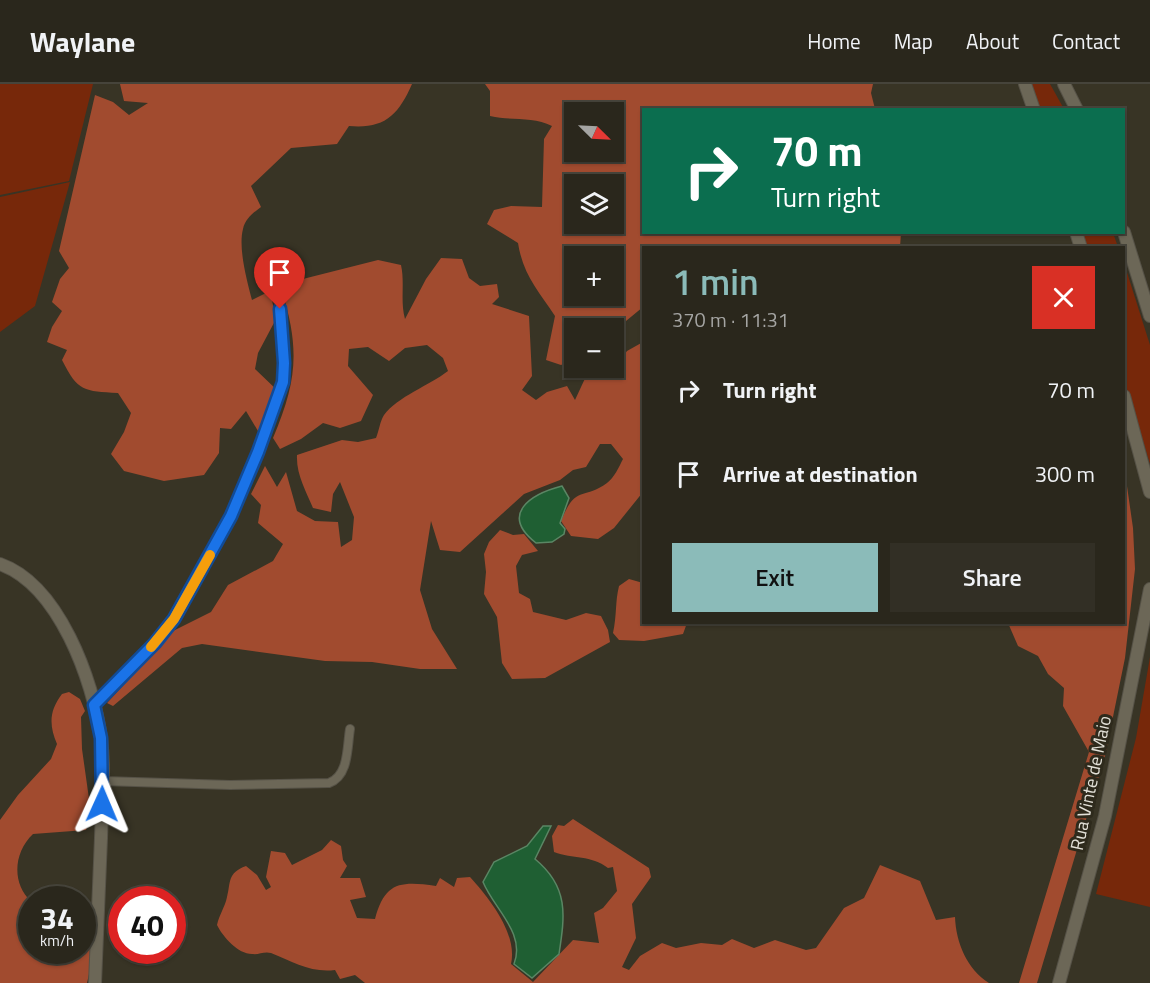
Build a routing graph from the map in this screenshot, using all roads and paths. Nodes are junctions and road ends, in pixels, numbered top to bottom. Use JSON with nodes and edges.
{"nodes":[{"id":1,"x":1025,"y":84,"type":"edge"},
{"id":2,"x":1064,"y":84,"type":"edge"},
{"id":3,"x":1033,"y":108,"type":"edge"},
{"id":4,"x":1076,"y":108,"type":"edge"},
{"id":5,"x":1125,"y":234,"type":"edge"},
{"id":6,"x":1148,"y":301,"type":"edge"},
{"id":7,"x":280,"y":309,"type":"dead end"},
{"id":8,"x":1150,"y":316,"type":"edge"},
{"id":9,"x":1125,"y":400,"type":"edge"},
{"id":10,"x":1150,"y":492,"type":"edge"},
{"id":11,"x":0,"y":564,"type":"edge"},
{"id":12,"x":1150,"y":589,"type":"edge"},
{"id":13,"x":94,"y":705,"type":"junction"},
{"id":14,"x":350,"y":729,"type":"dead end"},
{"id":15,"x":103,"y":781,"type":"junction"},
{"id":16,"x":95,"y":983,"type":"edge"},
{"id":17,"x":1059,"y":983,"type":"edge"}],
"edges":[{"from":1,"to":3,"type":"street"},
{"from":2,"to":4,"type":"street"},
{"from":5,"to":6,"type":"street"},
{"from":6,"to":8,"type":"street"},
{"from":7,"to":13,"type":"street"},
{"from":9,"to":10,"type":"street"},
{"from":11,"to":13,"type":"street"},
{"from":12,"to":17,"type":"street","name":"Rua Vinte de Maio"},
{"from":13,"to":15,"type":"street"},
{"from":14,"to":15,"type":"street"},
{"from":15,"to":16,"type":"street"}]}
